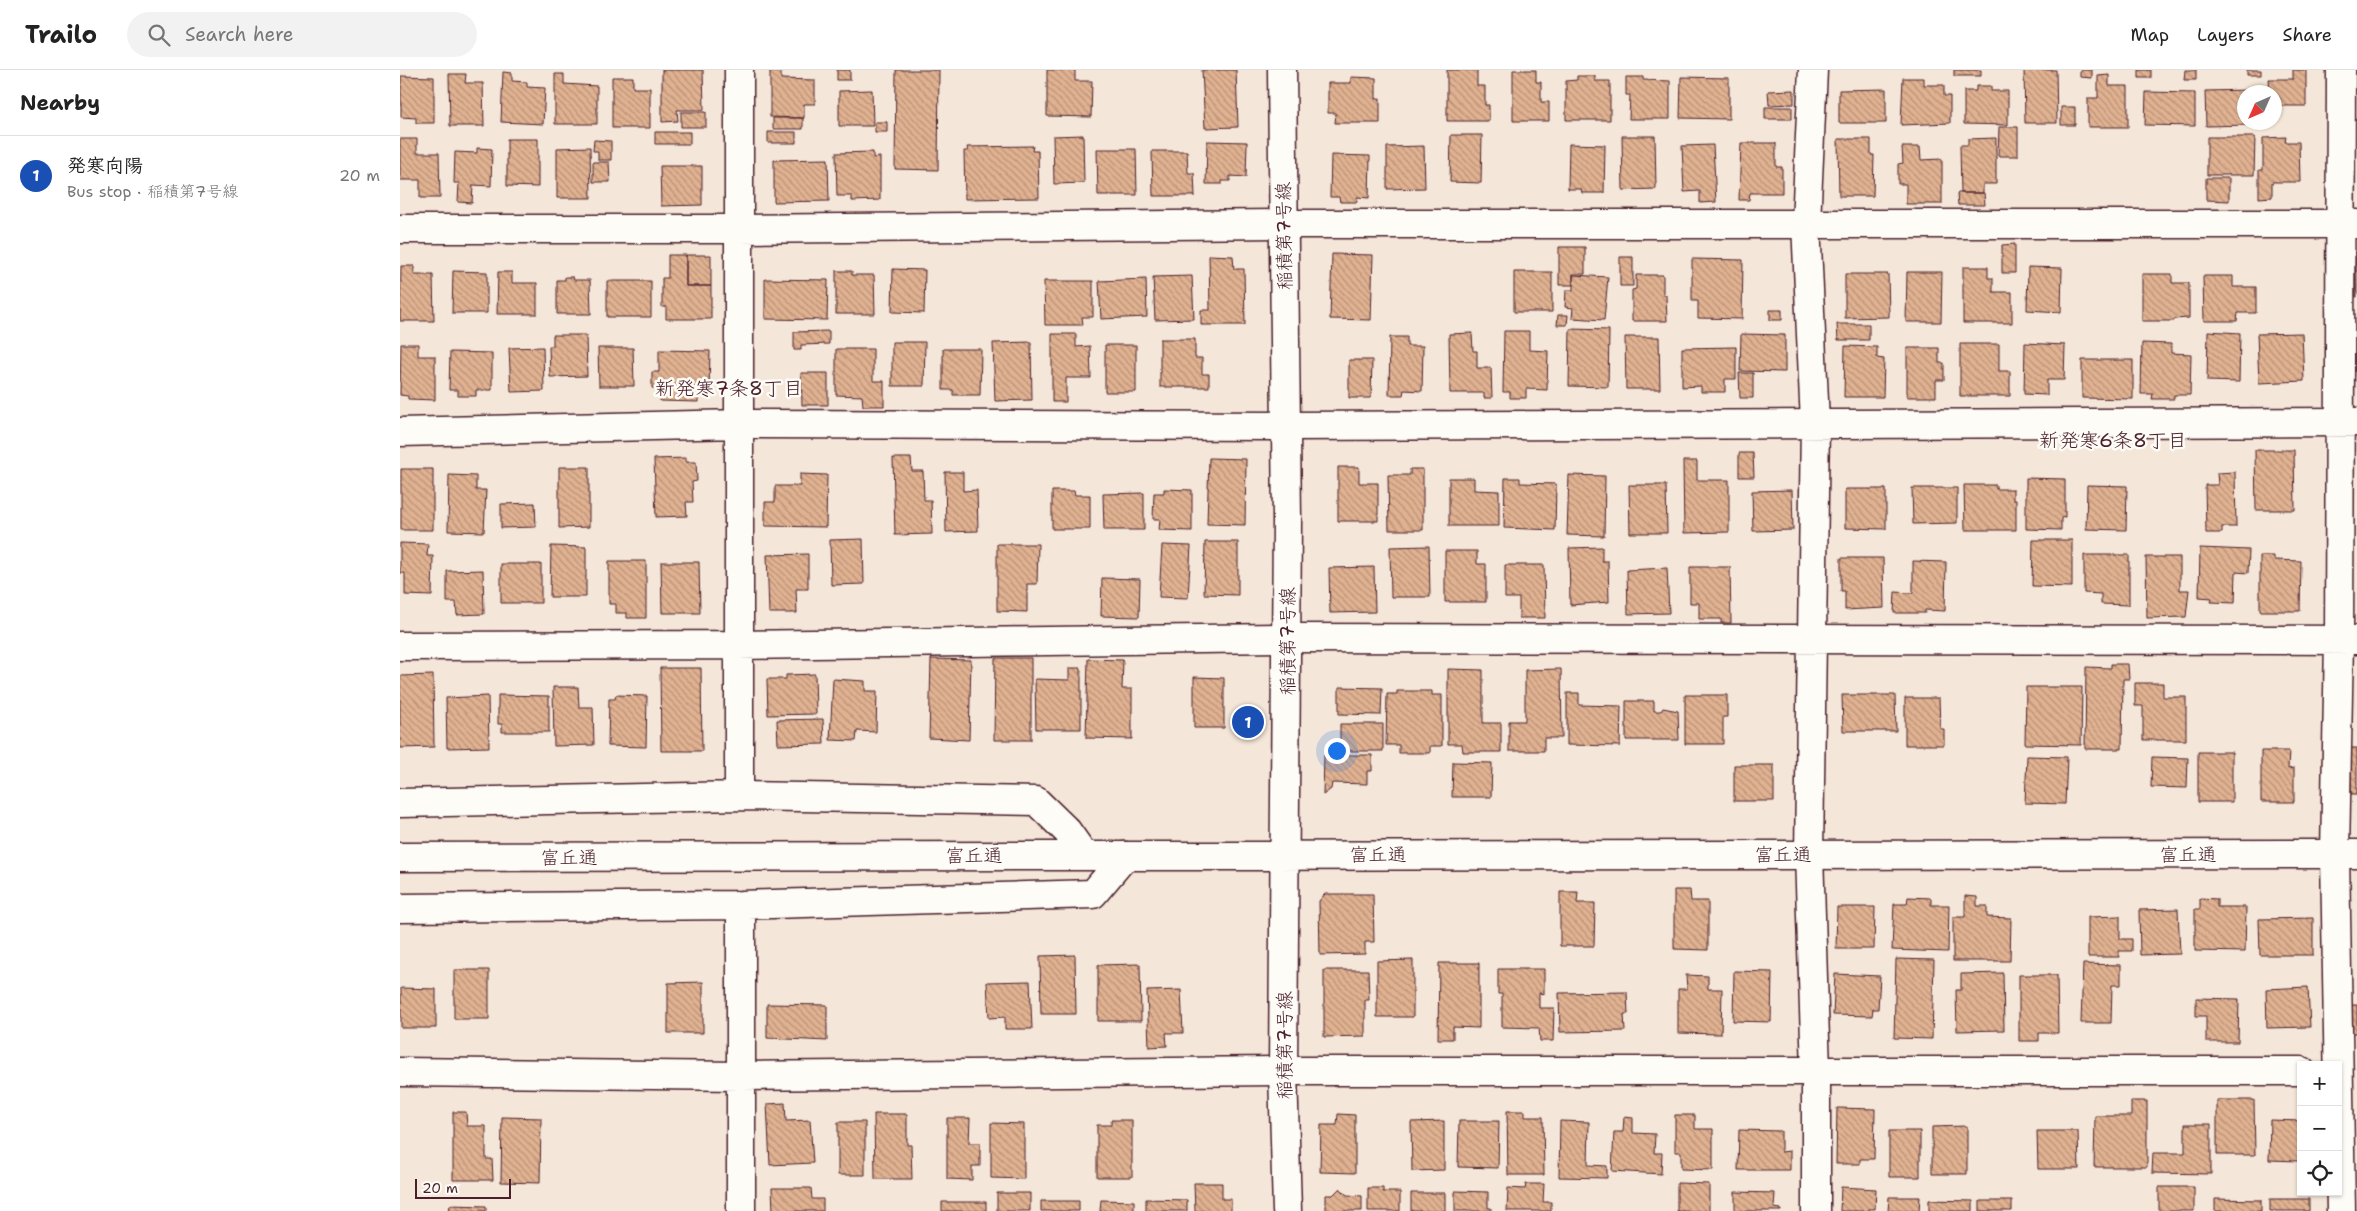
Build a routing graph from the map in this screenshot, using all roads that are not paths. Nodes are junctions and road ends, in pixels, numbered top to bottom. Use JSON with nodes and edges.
{"nodes":[{"id":1,"x":740,"y":70,"type":"edge"},
{"id":2,"x":1282,"y":70,"type":"edge"},
{"id":3,"x":1813,"y":70,"type":"edge"},
{"id":4,"x":2341,"y":70,"type":"edge"},
{"id":5,"x":1806,"y":223,"type":"junction"},
{"id":6,"x":1284,"y":224,"type":"junction"},
{"id":7,"x":2349,"y":224,"type":"edge"},
{"id":8,"x":400,"y":229,"type":"edge"},
{"id":9,"x":739,"y":229,"type":"junction"},
{"id":10,"x":2349,"y":422,"type":"edge"},
{"id":11,"x":1814,"y":423,"type":"junction"},
{"id":12,"x":739,"y":424,"type":"junction"},
{"id":13,"x":1286,"y":426,"type":"junction"},
{"id":14,"x":400,"y":432,"type":"edge"},
{"id":15,"x":1287,"y":638,"type":"junction"},
{"id":16,"x":1814,"y":640,"type":"junction"},
{"id":17,"x":2348,"y":640,"type":"edge"},
{"id":18,"x":739,"y":645,"type":"junction"},
{"id":19,"x":400,"y":646,"type":"edge"},
{"id":20,"x":739,"y":796,"type":"junction"},
{"id":21,"x":400,"y":803,"type":"edge"},
{"id":22,"x":1285,"y":854,"type":"junction"},
{"id":23,"x":1809,"y":854,"type":"junction"},
{"id":24,"x":2346,"y":854,"type":"edge"},
{"id":25,"x":1084,"y":855,"type":"junction"},
{"id":26,"x":1126,"y":856,"type":"junction"},
{"id":27,"x":400,"y":857,"type":"edge"},
{"id":28,"x":741,"y":905,"type":"junction"},
{"id":29,"x":400,"y":908,"type":"edge"},
{"id":30,"x":2338,"y":1061,"type":"edge"},
{"id":31,"x":2297,"y":1070,"type":"edge"},
{"id":32,"x":2342,"y":1070,"type":"edge"},
{"id":33,"x":2357,"y":1070,"type":"edge"},
{"id":34,"x":1283,"y":1071,"type":"junction"},
{"id":35,"x":1816,"y":1071,"type":"junction"},
{"id":36,"x":400,"y":1072,"type":"edge"},
{"id":37,"x":740,"y":1076,"type":"junction"},
{"id":38,"x":2339,"y":1106,"type":"edge"},
{"id":39,"x":741,"y":1211,"type":"edge"},
{"id":40,"x":1287,"y":1211,"type":"edge"},
{"id":41,"x":1816,"y":1211,"type":"edge"},
{"id":42,"x":2341,"y":1211,"type":"edge"}],
"edges":[{"from":1,"to":9,"type":"street"},
{"from":2,"to":6,"type":"street","name":"稲積第7号線"},
{"from":3,"to":5,"type":"street"},
{"from":4,"to":7,"type":"street"},
{"from":5,"to":6,"type":"street"},
{"from":5,"to":7,"type":"street"},
{"from":5,"to":11,"type":"street"},
{"from":6,"to":9,"type":"street"},
{"from":6,"to":13,"type":"street","name":"稲積第7号線"},
{"from":7,"to":10,"type":"street"},
{"from":8,"to":9,"type":"street"},
{"from":9,"to":12,"type":"street"},
{"from":10,"to":11,"type":"street"},
{"from":10,"to":17,"type":"street"},
{"from":11,"to":13,"type":"street"},
{"from":11,"to":16,"type":"street"},
{"from":12,"to":13,"type":"street"},
{"from":12,"to":14,"type":"street"},
{"from":12,"to":18,"type":"street"},
{"from":13,"to":15,"type":"street","name":"稲積第7号線"},
{"from":15,"to":16,"type":"street"},
{"from":15,"to":18,"type":"street"},
{"from":15,"to":22,"type":"street","name":"稲積第7号線"},
{"from":16,"to":17,"type":"street"},
{"from":16,"to":23,"type":"street"},
{"from":17,"to":24,"type":"street"},
{"from":18,"to":19,"type":"street"},
{"from":18,"to":20,"type":"street"},
{"from":20,"to":21,"type":"street"},
{"from":20,"to":25,"type":"street"},
{"from":22,"to":23,"type":"street","name":"富丘通"},
{"from":22,"to":26,"type":"street","name":"富丘通"},
{"from":22,"to":34,"type":"street","name":"稲積第7号線"},
{"from":23,"to":24,"type":"street","name":"富丘通"},
{"from":23,"to":35,"type":"street"},
{"from":24,"to":30,"type":"street"},
{"from":25,"to":26,"type":"street","name":"富丘通"},
{"from":25,"to":27,"type":"street","name":"富丘通"},
{"from":26,"to":28,"type":"street"},
{"from":28,"to":29,"type":"street"},
{"from":28,"to":37,"type":"street"},
{"from":31,"to":35,"type":"street"},
{"from":32,"to":33,"type":"street"},
{"from":34,"to":35,"type":"street"},
{"from":34,"to":37,"type":"street"},
{"from":34,"to":40,"type":"street","name":"稲積第7号線"},
{"from":35,"to":41,"type":"street"},
{"from":36,"to":37,"type":"street"},
{"from":37,"to":39,"type":"street"},
{"from":38,"to":42,"type":"street"}]}
